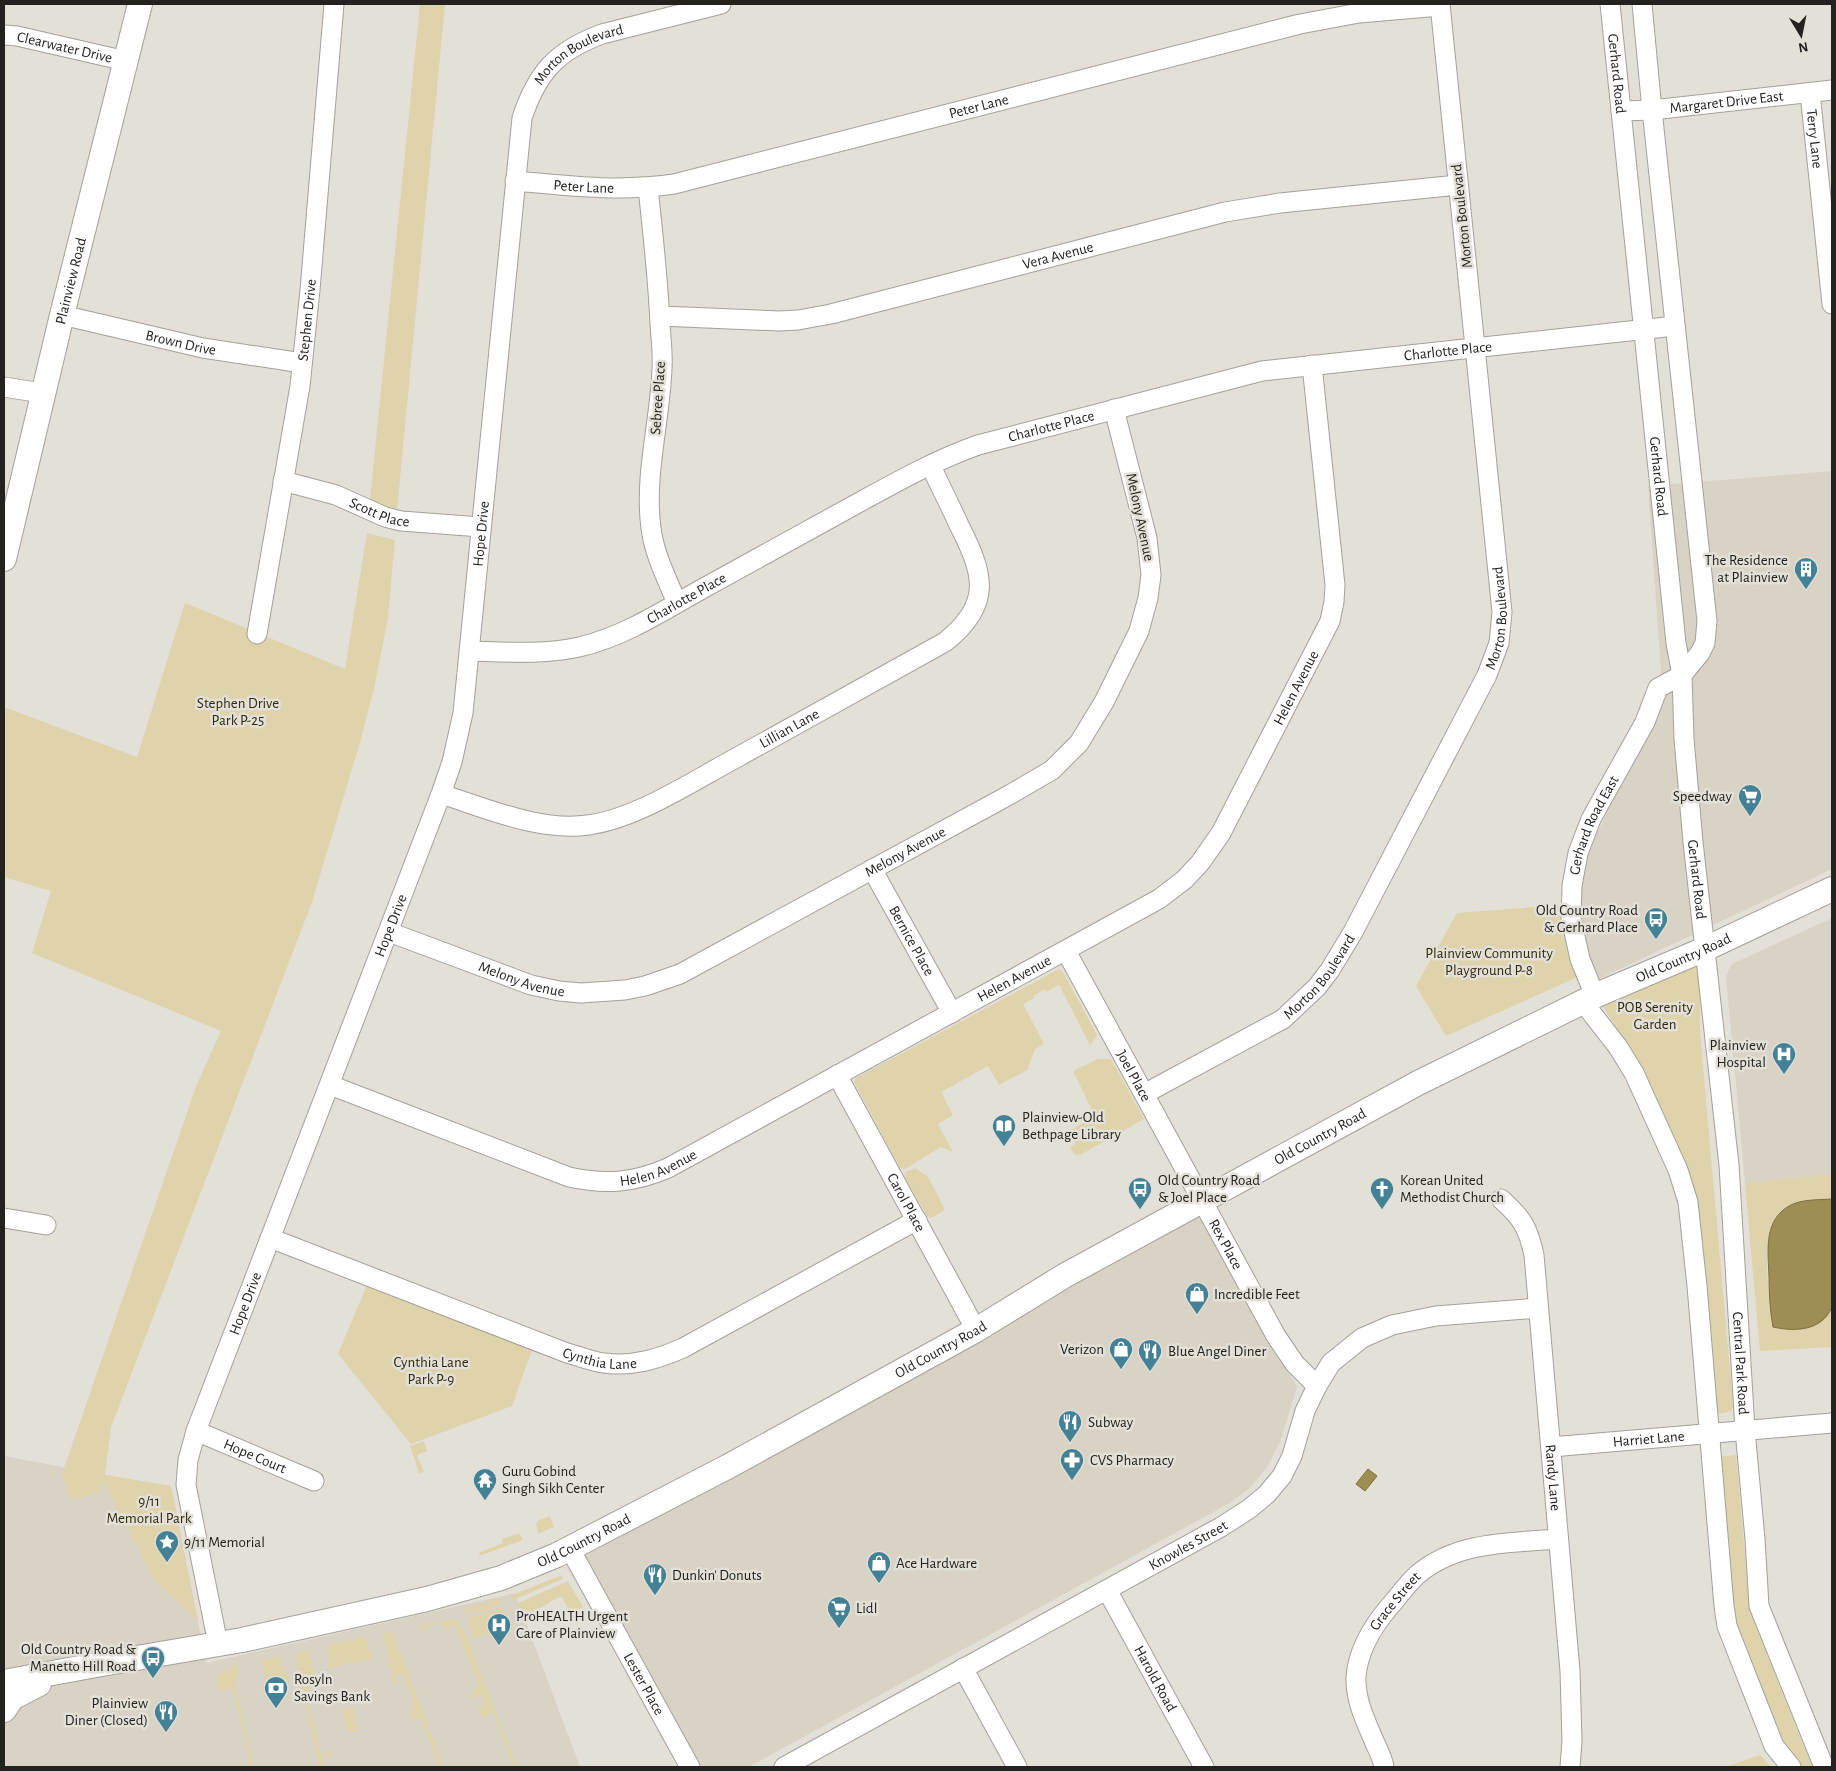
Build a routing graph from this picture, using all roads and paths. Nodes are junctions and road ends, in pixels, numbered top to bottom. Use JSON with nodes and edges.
{"nodes":[{"id":1,"x":140,"y":4,"type":"edge"},
{"id":2,"x":334,"y":4,"type":"edge"},
{"id":3,"x":721,"y":4,"type":"edge"},
{"id":4,"x":1610,"y":4,"type":"edge"},
{"id":5,"x":1642,"y":4,"type":"edge"},
{"id":6,"x":1440,"y":5,"type":"edge"},
{"id":7,"x":4,"y":35,"type":"edge"},
{"id":8,"x":126,"y":61,"type":"junction"},
{"id":9,"x":1832,"y":90,"type":"edge"},
{"id":10,"x":1810,"y":93,"type":"junction"},
{"id":11,"x":1652,"y":110,"type":"junction"},
{"id":12,"x":1622,"y":111,"type":"junction"},
{"id":13,"x":515,"y":180,"type":"junction"},
{"id":14,"x":1458,"y":185,"type":"junction"},
{"id":15,"x":648,"y":188,"type":"junction"},
{"id":16,"x":1832,"y":304,"type":"edge"},
{"id":17,"x":62,"y":314,"type":"junction"},
{"id":18,"x":660,"y":316,"type":"junction"},
{"id":19,"x":1675,"y":326,"type":"junction"},
{"id":20,"x":1642,"y":329,"type":"junction"},
{"id":21,"x":1475,"y":348,"type":"junction"},
{"id":22,"x":302,"y":363,"type":"junction"},
{"id":23,"x":1312,"y":365,"type":"junction"},
{"id":24,"x":4,"y":387,"type":"edge"},
{"id":25,"x":42,"y":394,"type":"junction"},
{"id":26,"x":1114,"y":409,"type":"junction"},
{"id":27,"x":931,"y":466,"type":"junction"},
{"id":28,"x":283,"y":481,"type":"junction"},
{"id":29,"x":481,"y":527,"type":"junction"},
{"id":30,"x":5,"y":549,"type":"edge"},
{"id":31,"x":677,"y":603,"type":"junction"},
{"id":32,"x":257,"y":634,"type":"dead end"},
{"id":33,"x":469,"y":651,"type":"junction"},
{"id":34,"x":1682,"y":675,"type":"junction"},
{"id":35,"x":441,"y":794,"type":"junction"},
{"id":36,"x":872,"y":869,"type":"junction"},
{"id":37,"x":1832,"y":889,"type":"edge"},
{"id":38,"x":389,"y":932,"type":"junction"},
{"id":39,"x":1705,"y":949,"type":"junction"},
{"id":40,"x":1066,"y":951,"type":"junction"},
{"id":41,"x":1589,"y":999,"type":"junction"},
{"id":42,"x":952,"y":1012,"type":"junction"},
{"id":43,"x":837,"y":1075,"type":"junction"},
{"id":44,"x":330,"y":1085,"type":"junction"},
{"id":45,"x":1144,"y":1094,"type":"junction"},
{"id":46,"x":1501,"y":1199,"type":"dead end"},
{"id":47,"x":1202,"y":1200,"type":"junction"},
{"id":48,"x":4,"y":1218,"type":"edge"},
{"id":49,"x":916,"y":1220,"type":"junction"},
{"id":50,"x":46,"y":1225,"type":"dead end"},
{"id":51,"x":270,"y":1238,"type":"junction"},
{"id":52,"x":1538,"y":1308,"type":"junction"},
{"id":53,"x":976,"y":1330,"type":"junction"},
{"id":54,"x":1317,"y":1386,"type":"junction"},
{"id":55,"x":1832,"y":1423,"type":"edge"},
{"id":56,"x":1745,"y":1430,"type":"junction"},
{"id":57,"x":196,"y":1431,"type":"junction"},
{"id":58,"x":1710,"y":1433,"type":"junction"},
{"id":59,"x":1551,"y":1447,"type":"junction"},
{"id":60,"x":314,"y":1481,"type":"dead end"},
{"id":61,"x":1558,"y":1539,"type":"junction"},
{"id":62,"x":570,"y":1549,"type":"junction"},
{"id":63,"x":1107,"y":1590,"type":"junction"},
{"id":64,"x":218,"y":1644,"type":"junction"},
{"id":65,"x":963,"y":1668,"type":"junction"},
{"id":66,"x":67,"y":1670,"type":"junction"},
{"id":67,"x":4,"y":1682,"type":"edge"},
{"id":68,"x":4,"y":1710,"type":"edge"},
{"id":69,"x":690,"y":1767,"type":"edge"},
{"id":70,"x":784,"y":1767,"type":"edge"},
{"id":71,"x":1017,"y":1767,"type":"edge"},
{"id":72,"x":1204,"y":1767,"type":"edge"},
{"id":73,"x":1384,"y":1767,"type":"edge"},
{"id":74,"x":1570,"y":1767,"type":"edge"},
{"id":75,"x":1791,"y":1767,"type":"edge"},
{"id":76,"x":1824,"y":1767,"type":"edge"}],
"edges":[{"from":1,"to":8,"type":"main road","name":"Plainview Road"},
{"from":2,"to":22,"type":"street","name":"Stephen Drive"},
{"from":3,"to":13,"type":"street","name":"Morton Boulevard"},
{"from":4,"to":12,"type":"street","name":"Gerhard Road"},
{"from":5,"to":11,"type":"street"},
{"from":6,"to":14,"type":"street","name":"Morton Boulevard"},
{"from":6,"to":15,"type":"street","name":"Peter Lane"},
{"from":7,"to":8,"type":"street","name":"Clearwater Drive"},
{"from":8,"to":17,"type":"main road","name":"Plainview Road"},
{"from":9,"to":10,"type":"street","name":"Margaret Drive East"},
{"from":10,"to":11,"type":"street","name":"Margaret Drive East"},
{"from":10,"to":16,"type":"street","name":"Terry Lane"},
{"from":11,"to":12,"type":"street","name":"Margaret Drive East"},
{"from":11,"to":19,"type":"street"},
{"from":12,"to":20,"type":"street","name":"Gerhard Road"},
{"from":13,"to":15,"type":"street","name":"Peter Lane"},
{"from":13,"to":29,"type":"street","name":"Hope Drive"},
{"from":14,"to":18,"type":"street","name":"Vera Avenue"},
{"from":14,"to":21,"type":"street","name":"Morton Boulevard"},
{"from":15,"to":18,"type":"street","name":"Sebree Place"},
{"from":17,"to":22,"type":"street","name":"Brown Drive"},
{"from":17,"to":25,"type":"main road","name":"Plainview Road"},
{"from":18,"to":31,"type":"street","name":"Sebree Place"},
{"from":19,"to":20,"type":"street","name":"Charlotte Place"},
{"from":19,"to":34,"type":"street"},
{"from":20,"to":21,"type":"street","name":"Charlotte Place"},
{"from":20,"to":34,"type":"street","name":"Gerhard Road"},
{"from":21,"to":23,"type":"street","name":"Charlotte Place"},
{"from":21,"to":45,"type":"street","name":"Morton Boulevard"},
{"from":22,"to":28,"type":"street","name":"Stephen Drive"},
{"from":23,"to":26,"type":"street","name":"Charlotte Place"},
{"from":23,"to":40,"type":"street","name":"Helen Avenue"},
{"from":24,"to":25,"type":"street"},
{"from":25,"to":30,"type":"main road","name":"Plainview Road"},
{"from":26,"to":27,"type":"street","name":"Charlotte Place"},
{"from":26,"to":36,"type":"street","name":"Melony Avenue"},
{"from":27,"to":31,"type":"street","name":"Charlotte Place"},
{"from":27,"to":35,"type":"street","name":"Lillian Lane"},
{"from":28,"to":29,"type":"street","name":"Scott Place"},
{"from":28,"to":32,"type":"street","name":"Stephen Drive"},
{"from":29,"to":33,"type":"street","name":"Hope Drive"},
{"from":31,"to":33,"type":"street","name":"Charlotte Place"},
{"from":33,"to":35,"type":"street","name":"Hope Drive"},
{"from":34,"to":39,"type":"street","name":"Gerhard Road"},
{"from":34,"to":41,"type":"street","name":"Gerhard Road East"},
{"from":35,"to":38,"type":"street","name":"Hope Drive"},
{"from":36,"to":38,"type":"street","name":"Melony Avenue"},
{"from":36,"to":42,"type":"street","name":"Bernice Place"},
{"from":37,"to":39,"type":"main road","name":"Old Country Road"},
{"from":38,"to":44,"type":"street","name":"Hope Drive"},
{"from":39,"to":41,"type":"main road","name":"Old Country Road"},
{"from":39,"to":56,"type":"street","name":"Central Park Road"},
{"from":40,"to":42,"type":"street","name":"Helen Avenue"},
{"from":40,"to":45,"type":"street","name":"Joel Place"},
{"from":41,"to":47,"type":"main road","name":"Old Country Road"},
{"from":41,"to":58,"type":"street"},
{"from":42,"to":43,"type":"street","name":"Helen Avenue"},
{"from":43,"to":44,"type":"street","name":"Helen Avenue"},
{"from":43,"to":49,"type":"street","name":"Carol Place"},
{"from":44,"to":51,"type":"street","name":"Hope Drive"},
{"from":45,"to":47,"type":"street","name":"Joel Place"},
{"from":46,"to":52,"type":"street","name":"Randy Lane"},
{"from":47,"to":53,"type":"main road","name":"Old Country Road"},
{"from":47,"to":54,"type":"street","name":"Rex Place"},
{"from":48,"to":50,"type":"street"},
{"from":49,"to":51,"type":"street","name":"Cynthia Lane"},
{"from":49,"to":53,"type":"street","name":"Carol Place"},
{"from":51,"to":57,"type":"street","name":"Hope Drive"},
{"from":52,"to":54,"type":"street","name":"Knowles Street"},
{"from":52,"to":59,"type":"street","name":"Randy Lane"},
{"from":53,"to":62,"type":"main road","name":"Old Country Road"},
{"from":54,"to":63,"type":"street","name":"Knowles Street"},
{"from":55,"to":56,"type":"street","name":"Harriet Lane"},
{"from":56,"to":58,"type":"street","name":"Harriet Lane"},
{"from":56,"to":76,"type":"street","name":"Central Park Road"},
{"from":57,"to":60,"type":"street","name":"Hope Court"},
{"from":57,"to":64,"type":"street","name":"Hope Drive"},
{"from":58,"to":59,"type":"street","name":"Harriet Lane"},
{"from":58,"to":75,"type":"street"},
{"from":59,"to":61,"type":"street","name":"Randy Lane"},
{"from":61,"to":73,"type":"street","name":"Grace Street"},
{"from":61,"to":74,"type":"street","name":"Randy Lane"},
{"from":62,"to":64,"type":"main road","name":"Old Country Road"},
{"from":62,"to":69,"type":"street","name":"Lester Place"},
{"from":63,"to":65,"type":"street","name":"Knowles Street"},
{"from":63,"to":72,"type":"street","name":"Harold Road"},
{"from":64,"to":66,"type":"main road","name":"Old Country Road"},
{"from":65,"to":70,"type":"street","name":"Knowles Street"},
{"from":65,"to":71,"type":"street"},
{"from":66,"to":67,"type":"main road","name":"Old Country Road"},
{"from":66,"to":68,"type":"main road"}]}
